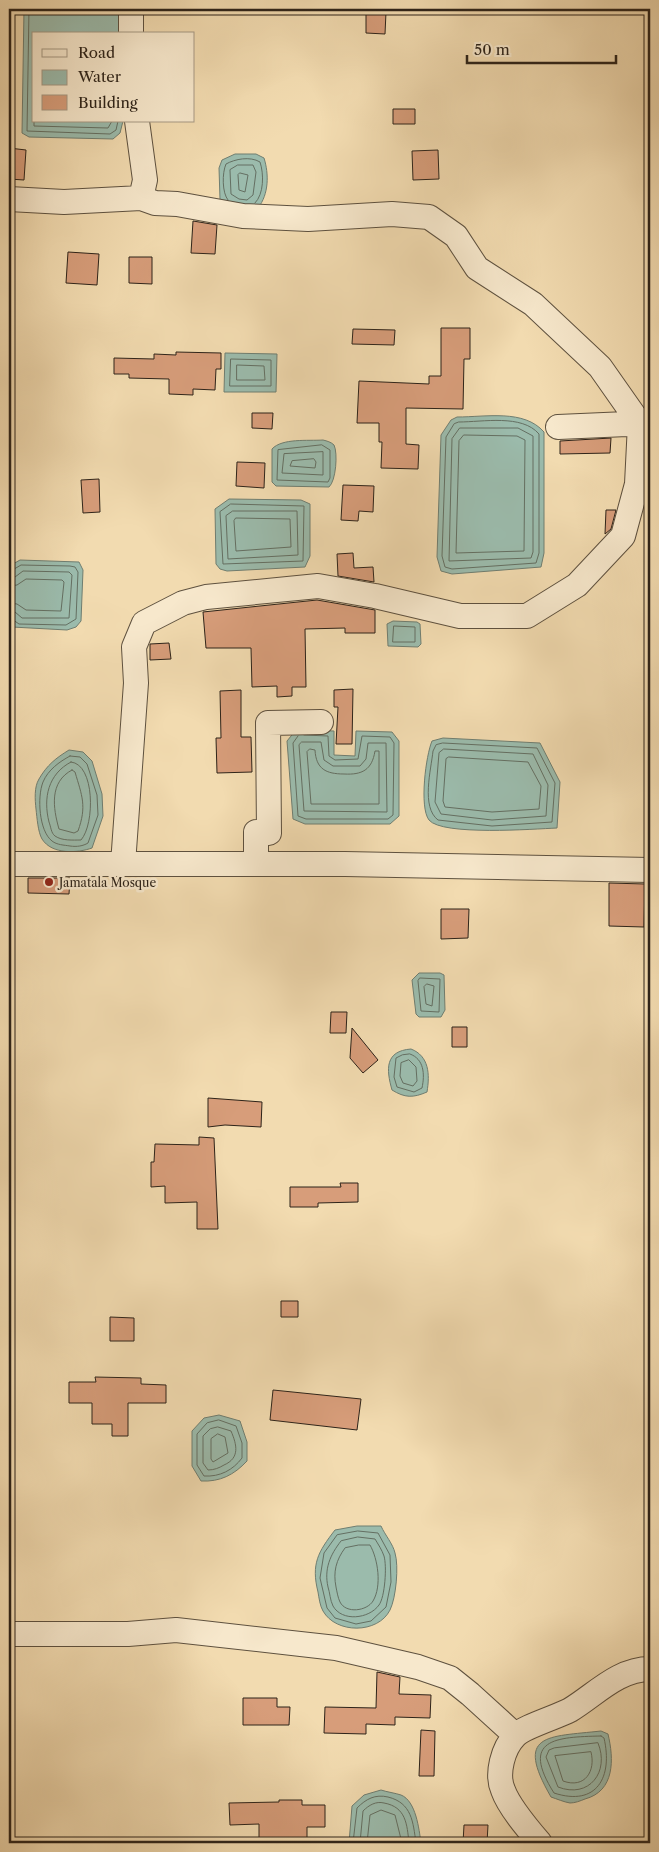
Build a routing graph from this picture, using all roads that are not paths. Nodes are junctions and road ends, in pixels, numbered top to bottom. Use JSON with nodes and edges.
{"nodes":[{"id":1,"x":130,"y":9,"type":"edge"},
{"id":2,"x":131,"y":32,"type":"edge"},
{"id":3,"x":137,"y":122,"type":"edge"},
{"id":4,"x":141,"y":198,"type":"junction"},
{"id":5,"x":9,"y":199,"type":"edge"},
{"id":6,"x":645,"y":424,"type":"edge"},
{"id":7,"x":558,"y":427,"type":"dead end"},
{"id":8,"x":321,"y":722,"type":"dead end"},
{"id":9,"x":9,"y":864,"type":"edge"},
{"id":10,"x":123,"y":864,"type":"junction"},
{"id":11,"x":256,"y":864,"type":"junction"},
{"id":12,"x":650,"y":870,"type":"edge"},
{"id":13,"x":9,"y":1634,"type":"edge"},
{"id":14,"x":650,"y":1668,"type":"edge"},
{"id":15,"x":515,"y":1735,"type":"junction"},
{"id":16,"x":540,"y":1843,"type":"edge"}],
"edges":[{"from":1,"to":2,"type":"street"},
{"from":3,"to":4,"type":"street"},
{"from":4,"to":5,"type":"street"},
{"from":4,"to":6,"type":"street"},
{"from":6,"to":7,"type":"street"},
{"from":6,"to":10,"type":"street"},
{"from":8,"to":11,"type":"street"},
{"from":9,"to":10,"type":"street"},
{"from":10,"to":11,"type":"street"},
{"from":11,"to":12,"type":"street"},
{"from":13,"to":15,"type":"street"},
{"from":14,"to":15,"type":"street"},
{"from":15,"to":16,"type":"street"}]}
